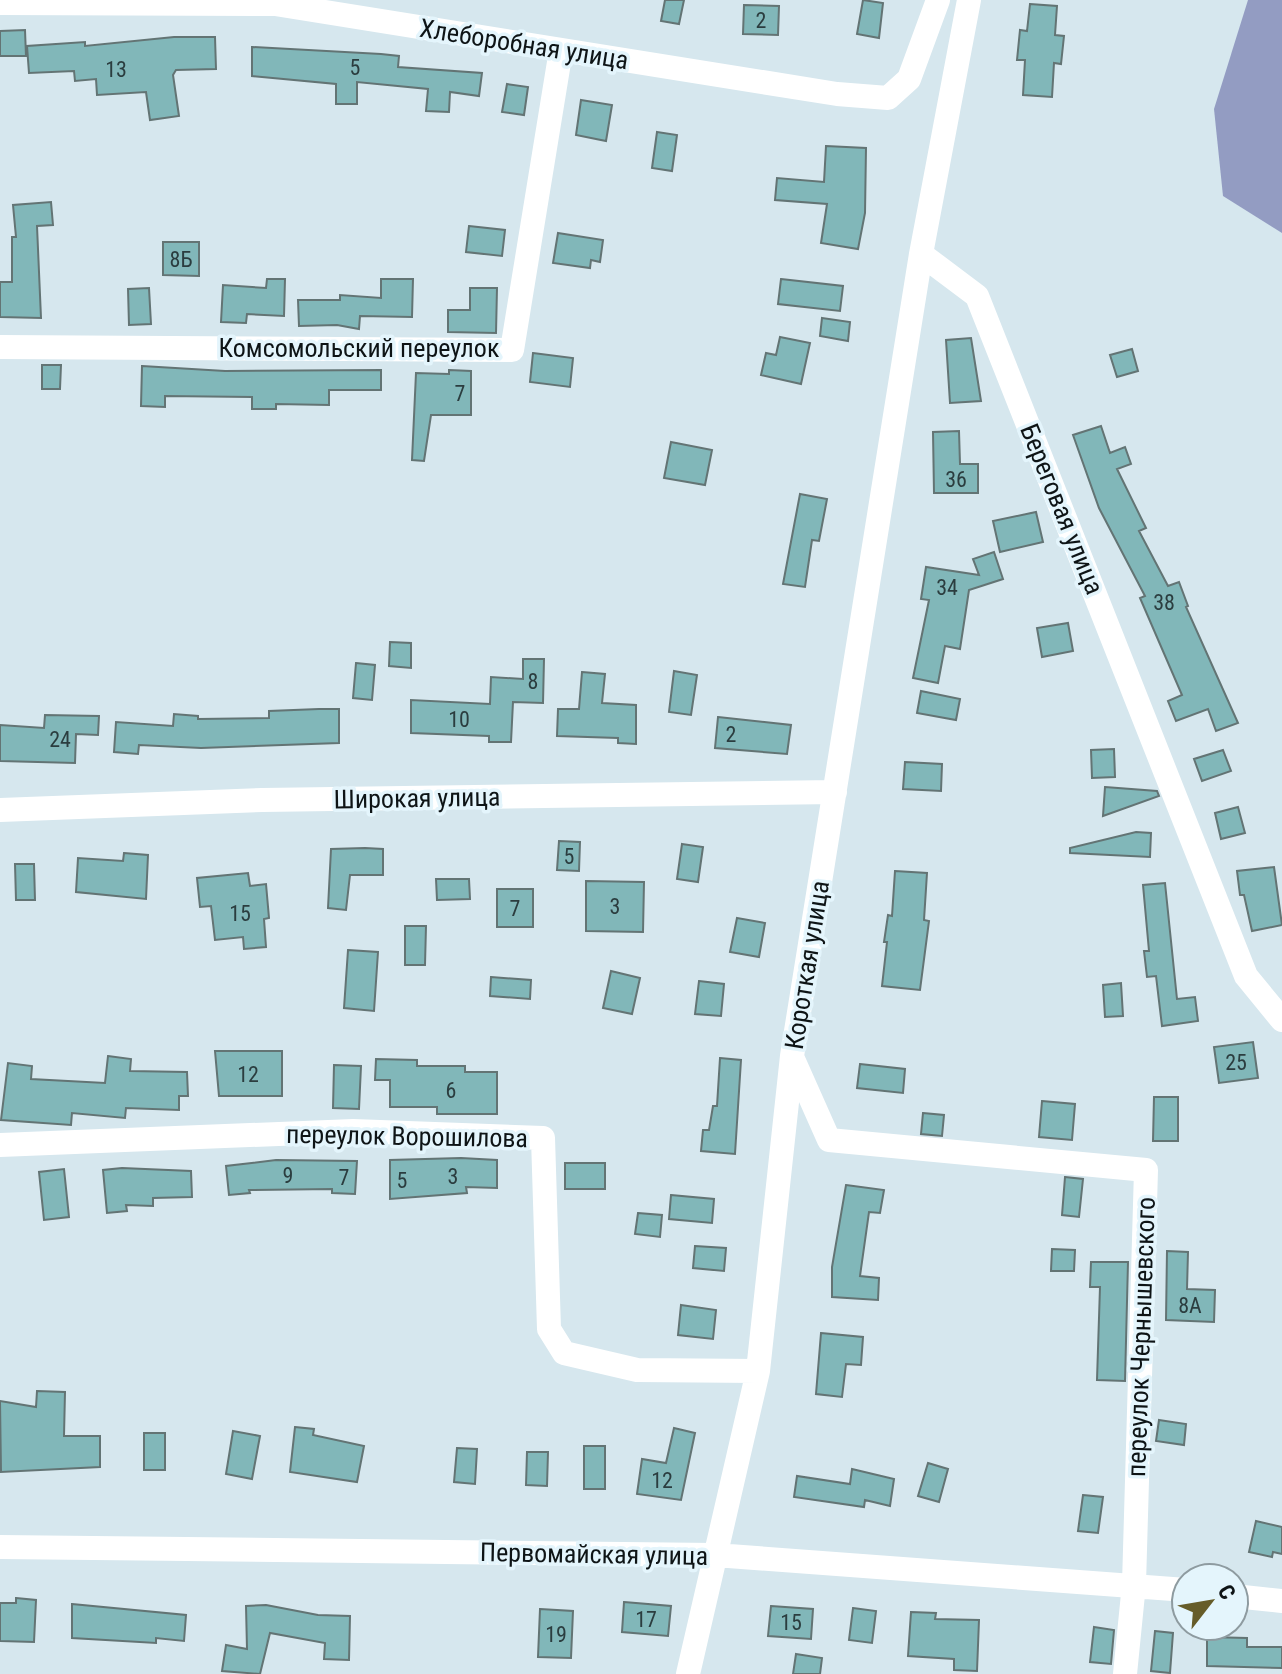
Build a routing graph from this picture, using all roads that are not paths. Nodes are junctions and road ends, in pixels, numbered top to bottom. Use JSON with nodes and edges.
{"nodes":[{"id":1,"x":938,"y":0,"type":"edge"},
{"id":2,"x":969,"y":0,"type":"edge"},
{"id":3,"x":0,"y":3,"type":"edge"},
{"id":4,"x":561,"y":50,"type":"junction"},
{"id":5,"x":921,"y":254,"type":"junction"},
{"id":6,"x":0,"y":347,"type":"edge"},
{"id":7,"x":835,"y":792,"type":"junction"},
{"id":8,"x":0,"y":810,"type":"edge"},
{"id":9,"x":1282,"y":1020,"type":"edge"},
{"id":10,"x":792,"y":1056,"type":"junction"},
{"id":11,"x":0,"y":1145,"type":"edge"},
{"id":12,"x":758,"y":1371,"type":"junction"},
{"id":13,"x":0,"y":1547,"type":"edge"},
{"id":14,"x":715,"y":1555,"type":"junction"},
{"id":15,"x":1134,"y":1584,"type":"junction"},
{"id":16,"x":1170,"y":1588,"type":"edge"},
{"id":17,"x":1250,"y":1598,"type":"edge"},
{"id":18,"x":1282,"y":1601,"type":"edge"},
{"id":19,"x":688,"y":1674,"type":"edge"},
{"id":20,"x":1125,"y":1674,"type":"edge"}],
"edges":[{"from":1,"to":4,"type":"street","name":"Хлеборобная улица"},
{"from":2,"to":5,"type":"street"},
{"from":3,"to":4,"type":"street","name":"Хлеборобная улица"},
{"from":4,"to":6,"type":"street","name":"Комсомольский переулок"},
{"from":5,"to":7,"type":"street","name":"Короткая улица"},
{"from":5,"to":9,"type":"street","name":"Береговая улица"},
{"from":7,"to":8,"type":"street","name":"Широкая улица"},
{"from":7,"to":10,"type":"street","name":"Короткая улица"},
{"from":10,"to":12,"type":"street","name":"Короткая улица"},
{"from":10,"to":15,"type":"street","name":"переулок Чернышевского"},
{"from":11,"to":12,"type":"street","name":"переулок Ворошилова"},
{"from":12,"to":14,"type":"street","name":"Короткая улица"},
{"from":13,"to":14,"type":"street","name":"Первомайская улица"},
{"from":14,"to":15,"type":"street","name":"Первомайская улица"},
{"from":14,"to":19,"type":"street","name":"Короткая улица"},
{"from":15,"to":16,"type":"street","name":"Первомайская улица"},
{"from":15,"to":20,"type":"street","name":"переулок Чернышевского"},
{"from":17,"to":18,"type":"street"}]}
